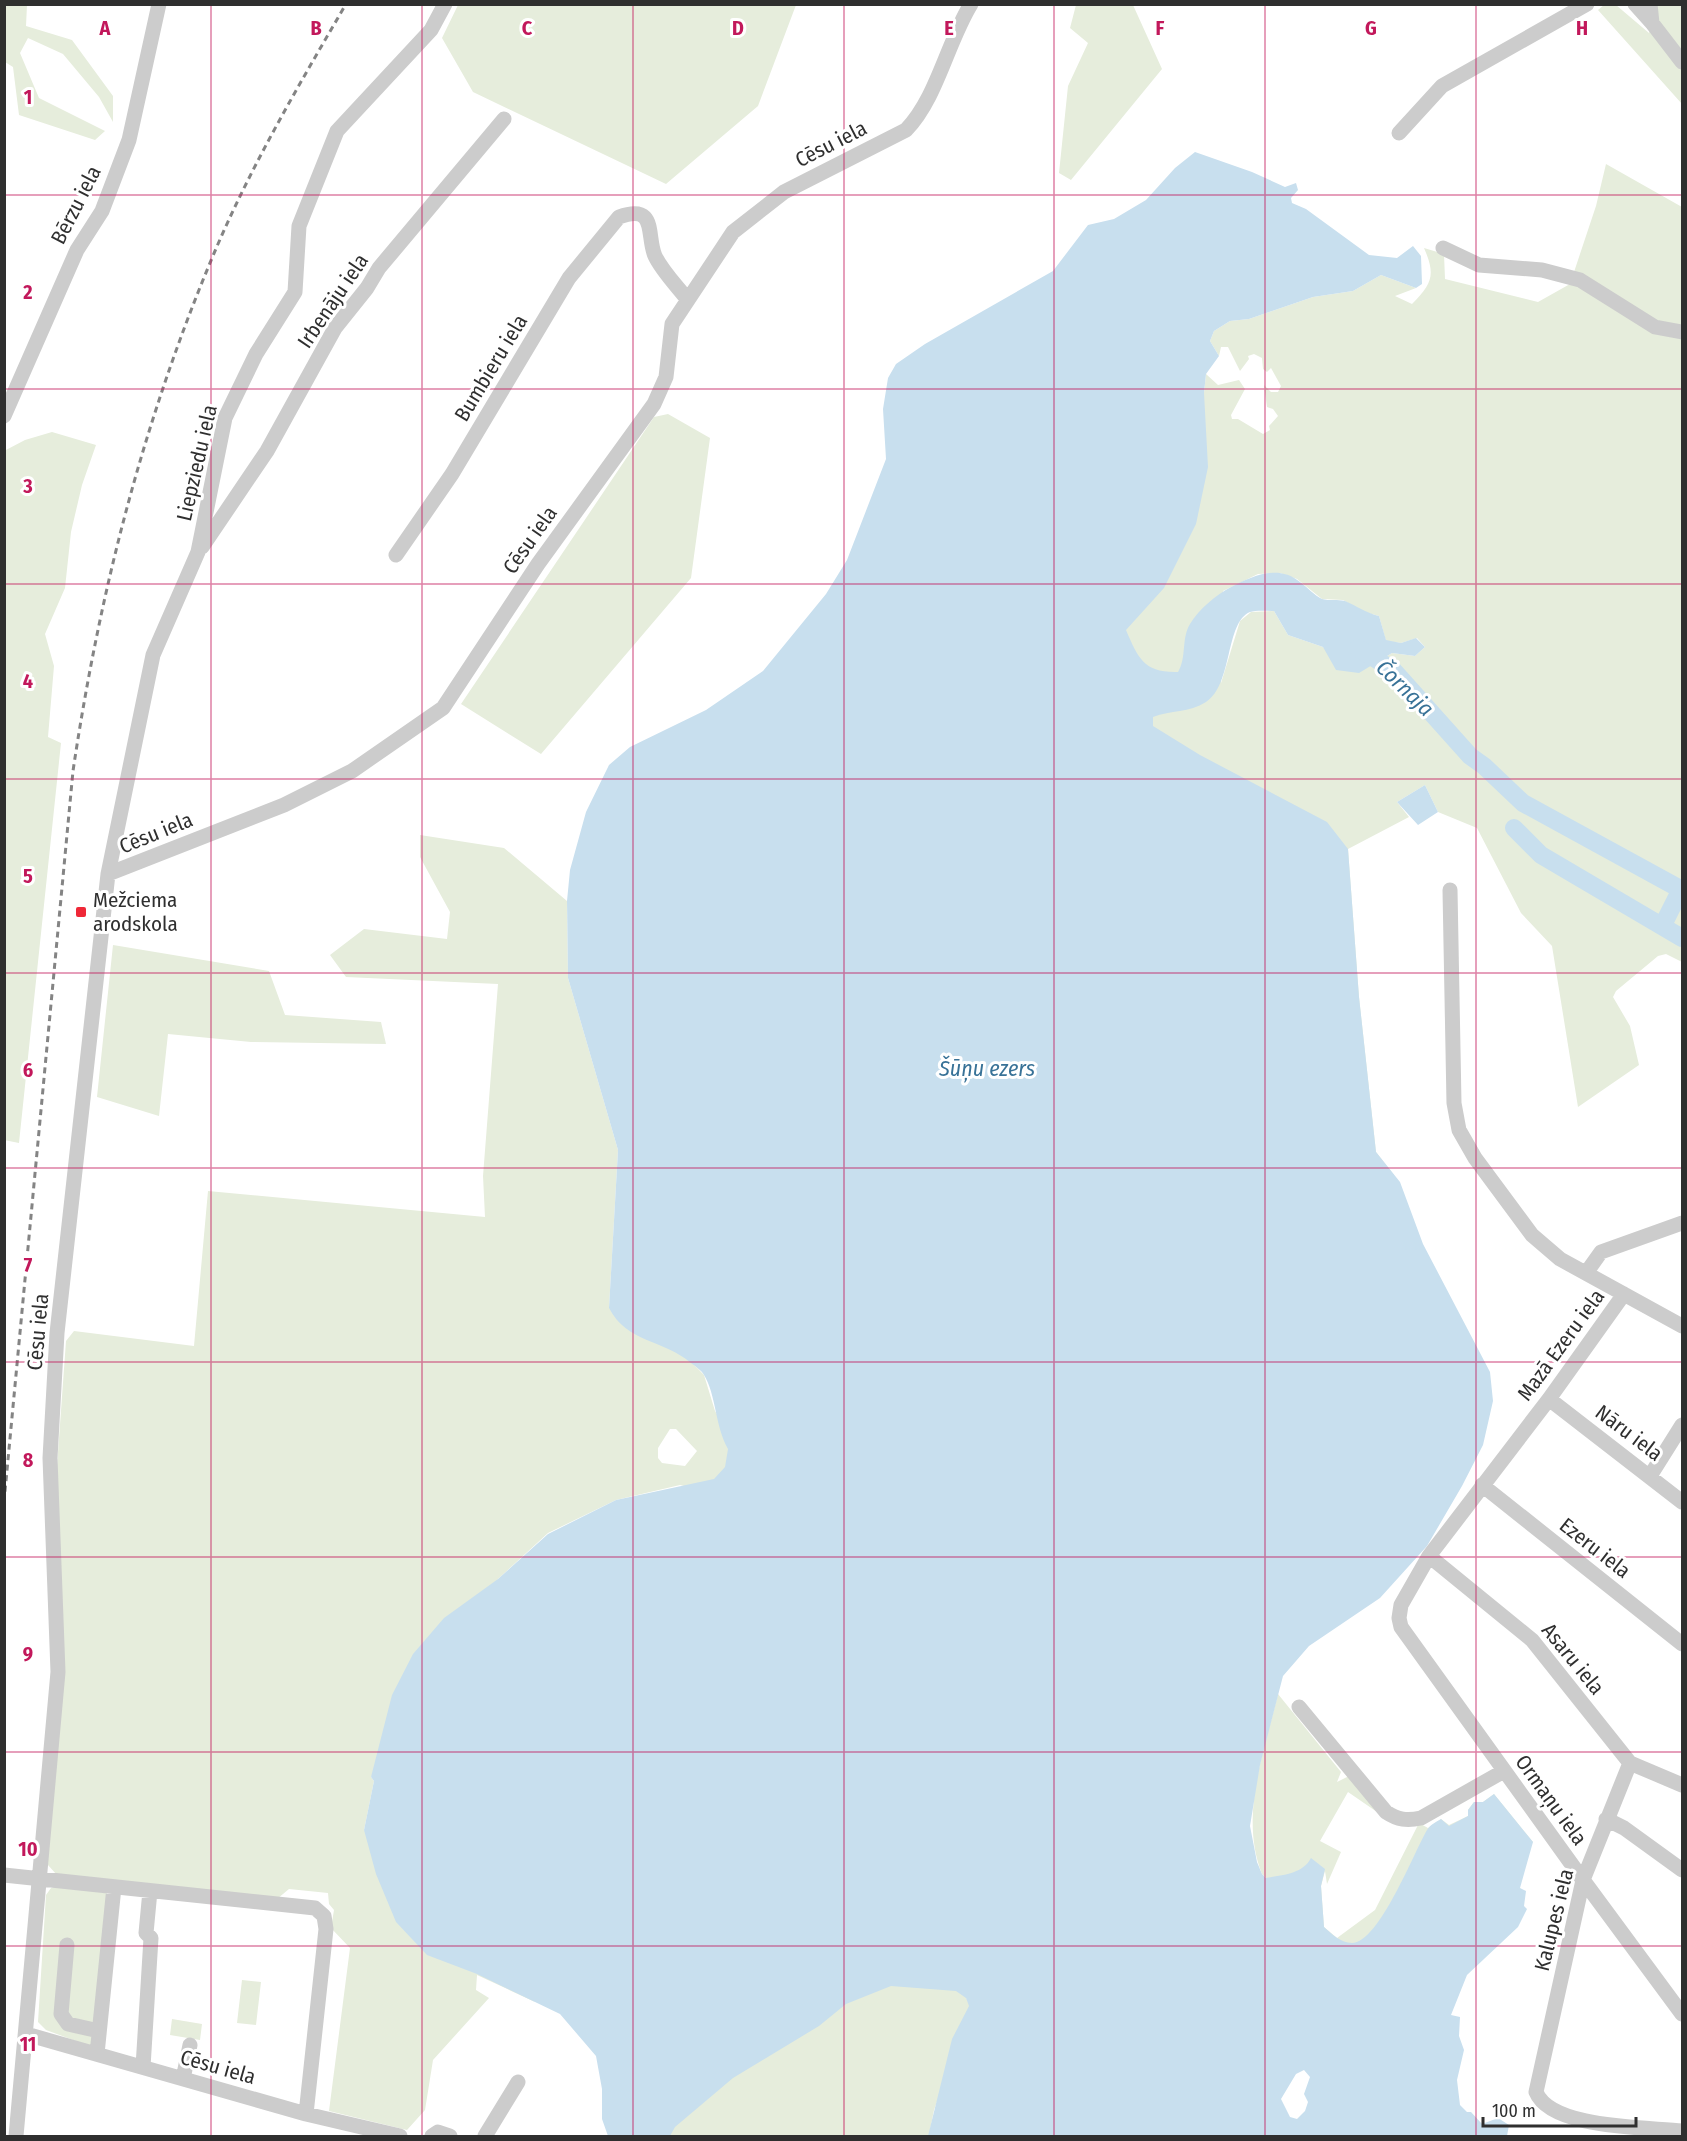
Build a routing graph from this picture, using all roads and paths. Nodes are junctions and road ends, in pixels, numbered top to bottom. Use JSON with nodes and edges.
{"nodes":[{"id":1,"x":159,"y":4,"type":"edge"},
{"id":2,"x":445,"y":4,"type":"edge"},
{"id":3,"x":971,"y":4,"type":"edge"},
{"id":4,"x":1587,"y":4,"type":"edge"},
{"id":5,"x":1635,"y":4,"type":"edge"},
{"id":6,"x":1650,"y":4,"type":"edge"},
{"id":7,"x":1652,"y":23,"type":"junction"},
{"id":8,"x":1683,"y":62,"type":"edge"},
{"id":9,"x":504,"y":119,"type":"dead end"},
{"id":10,"x":1400,"y":133,"type":"dead end"},
{"id":11,"x":1443,"y":248,"type":"dead end"},
{"id":12,"x":687,"y":299,"type":"junction"},
{"id":13,"x":1683,"y":332,"type":"edge"},
{"id":14,"x":4,"y":416,"type":"edge"},
{"id":15,"x":198,"y":552,"type":"junction"},
{"id":16,"x":396,"y":555,"type":"dead end"},
{"id":17,"x":108,"y":874,"type":"junction"},
{"id":18,"x":1450,"y":890,"type":"dead end"},
{"id":19,"x":1683,"y":1223,"type":"edge"},
{"id":20,"x":1586,"y":1273,"type":"junction"},
{"id":21,"x":1624,"y":1294,"type":"junction"},
{"id":22,"x":1683,"y":1326,"type":"edge"},
{"id":23,"x":1549,"y":1399,"type":"junction"},
{"id":24,"x":1683,"y":1425,"type":"edge"},
{"id":25,"x":1650,"y":1476,"type":"junction"},
{"id":26,"x":1482,"y":1485,"type":"junction"},
{"id":27,"x":1683,"y":1502,"type":"edge"},
{"id":28,"x":1429,"y":1556,"type":"junction"},
{"id":29,"x":1401,"y":1605,"type":"joint"},
{"id":30,"x":1683,"y":1644,"type":"edge"},
{"id":31,"x":1299,"y":1707,"type":"dead end"},
{"id":32,"x":1630,"y":1762,"type":"junction"},
{"id":33,"x":1504,"y":1772,"type":"junction"},
{"id":34,"x":1683,"y":1785,"type":"edge"},
{"id":35,"x":1606,"y":1819,"type":"junction"},
{"id":36,"x":1683,"y":1870,"type":"edge"},
{"id":37,"x":4,"y":1875,"type":"edge"},
{"id":38,"x":39,"y":1878,"type":"junction"},
{"id":39,"x":1583,"y":1880,"type":"junction"},
{"id":40,"x":114,"y":1887,"type":"junction"},
{"id":41,"x":150,"y":1891,"type":"junction"},
{"id":42,"x":67,"y":1945,"type":"dead end"},
{"id":43,"x":1683,"y":2014,"type":"edge"},
{"id":44,"x":99,"y":2031,"type":"junction"},
{"id":45,"x":26,"y":2034,"type":"junction"},
{"id":46,"x":190,"y":2045,"type":"dead end"},
{"id":47,"x":97,"y":2054,"type":"junction"},
{"id":48,"x":142,"y":2067,"type":"junction"},
{"id":49,"x":183,"y":2079,"type":"junction"},
{"id":50,"x":518,"y":2082,"type":"dead end"},
{"id":51,"x":306,"y":2114,"type":"junction"},
{"id":52,"x":1683,"y":2131,"type":"edge"},
{"id":53,"x":16,"y":2136,"type":"edge"},
{"id":54,"x":400,"y":2136,"type":"edge"},
{"id":55,"x":432,"y":2136,"type":"edge"},
{"id":56,"x":450,"y":2136,"type":"edge"},
{"id":57,"x":484,"y":2136,"type":"edge"}],
"edges":[{"from":1,"to":14,"type":"street","name":"Bērzu iela"},
{"from":2,"to":15,"type":"street","name":"Liepziedu iela"},
{"from":3,"to":12,"type":"street","name":"Cēsu iela"},
{"from":4,"to":10,"type":"street"},
{"from":5,"to":7,"type":"street"},
{"from":6,"to":7,"type":"street"},
{"from":7,"to":8,"type":"street"},
{"from":9,"to":15,"type":"street","name":"Irbenāju iela"},
{"from":11,"to":13,"type":"street"},
{"from":12,"to":16,"type":"street","name":"Bumbieru iela"},
{"from":12,"to":17,"type":"street","name":"Cēsu iela"},
{"from":15,"to":17,"type":"street","name":"Liepziedu iela"},
{"from":17,"to":38,"type":"street","name":"Cēsu iela"},
{"from":18,"to":20,"type":"street","name":"Mazā Ezeru iela"},
{"from":19,"to":20,"type":"street"},
{"from":20,"to":21,"type":"street","name":"Mazā Ezeru iela"},
{"from":21,"to":22,"type":"street"},
{"from":21,"to":23,"type":"street","name":"Mazā Ezeru iela"},
{"from":23,"to":25,"type":"street","name":"Nāru iela"},
{"from":23,"to":26,"type":"street","name":"Mazā Ezeru iela"},
{"from":24,"to":25,"type":"street"},
{"from":25,"to":27,"type":"street","name":"Nāru iela"},
{"from":26,"to":28,"type":"street","name":"Mazā Ezeru iela"},
{"from":26,"to":30,"type":"street","name":"Ezeru iela"},
{"from":28,"to":29,"type":"street","name":"Mazā Ezeru iela"},
{"from":28,"to":32,"type":"street","name":"Asaru iela"},
{"from":29,"to":33,"type":"street","name":"Ormaņu iela"},
{"from":31,"to":33,"type":"street"},
{"from":32,"to":34,"type":"street","name":"Asaru iela"},
{"from":32,"to":35,"type":"street","name":"Kalupes iela"},
{"from":33,"to":39,"type":"street","name":"Ormaņu iela"},
{"from":35,"to":36,"type":"street"},
{"from":35,"to":39,"type":"street","name":"Kalupes iela"},
{"from":37,"to":38,"type":"street"},
{"from":38,"to":40,"type":"street"},
{"from":38,"to":45,"type":"street","name":"Cēsu iela"},
{"from":39,"to":43,"type":"street","name":"Ormaņu iela"},
{"from":39,"to":52,"type":"street","name":"Kalupes iela"},
{"from":40,"to":41,"type":"street"},
{"from":40,"to":44,"type":"street"},
{"from":41,"to":48,"type":"street"},
{"from":41,"to":51,"type":"street"},
{"from":42,"to":44,"type":"street"},
{"from":44,"to":47,"type":"street"},
{"from":45,"to":47,"type":"street","name":"Cēsu iela"},
{"from":45,"to":53,"type":"street","name":"Cēsu iela"},
{"from":46,"to":49,"type":"street"},
{"from":47,"to":48,"type":"street","name":"Cēsu iela"},
{"from":48,"to":49,"type":"street","name":"Cēsu iela"},
{"from":49,"to":51,"type":"street","name":"Cēsu iela"},
{"from":50,"to":57,"type":"street"},
{"from":51,"to":54,"type":"street","name":"Cēsu iela"},
{"from":55,"to":56,"type":"street"}]}
